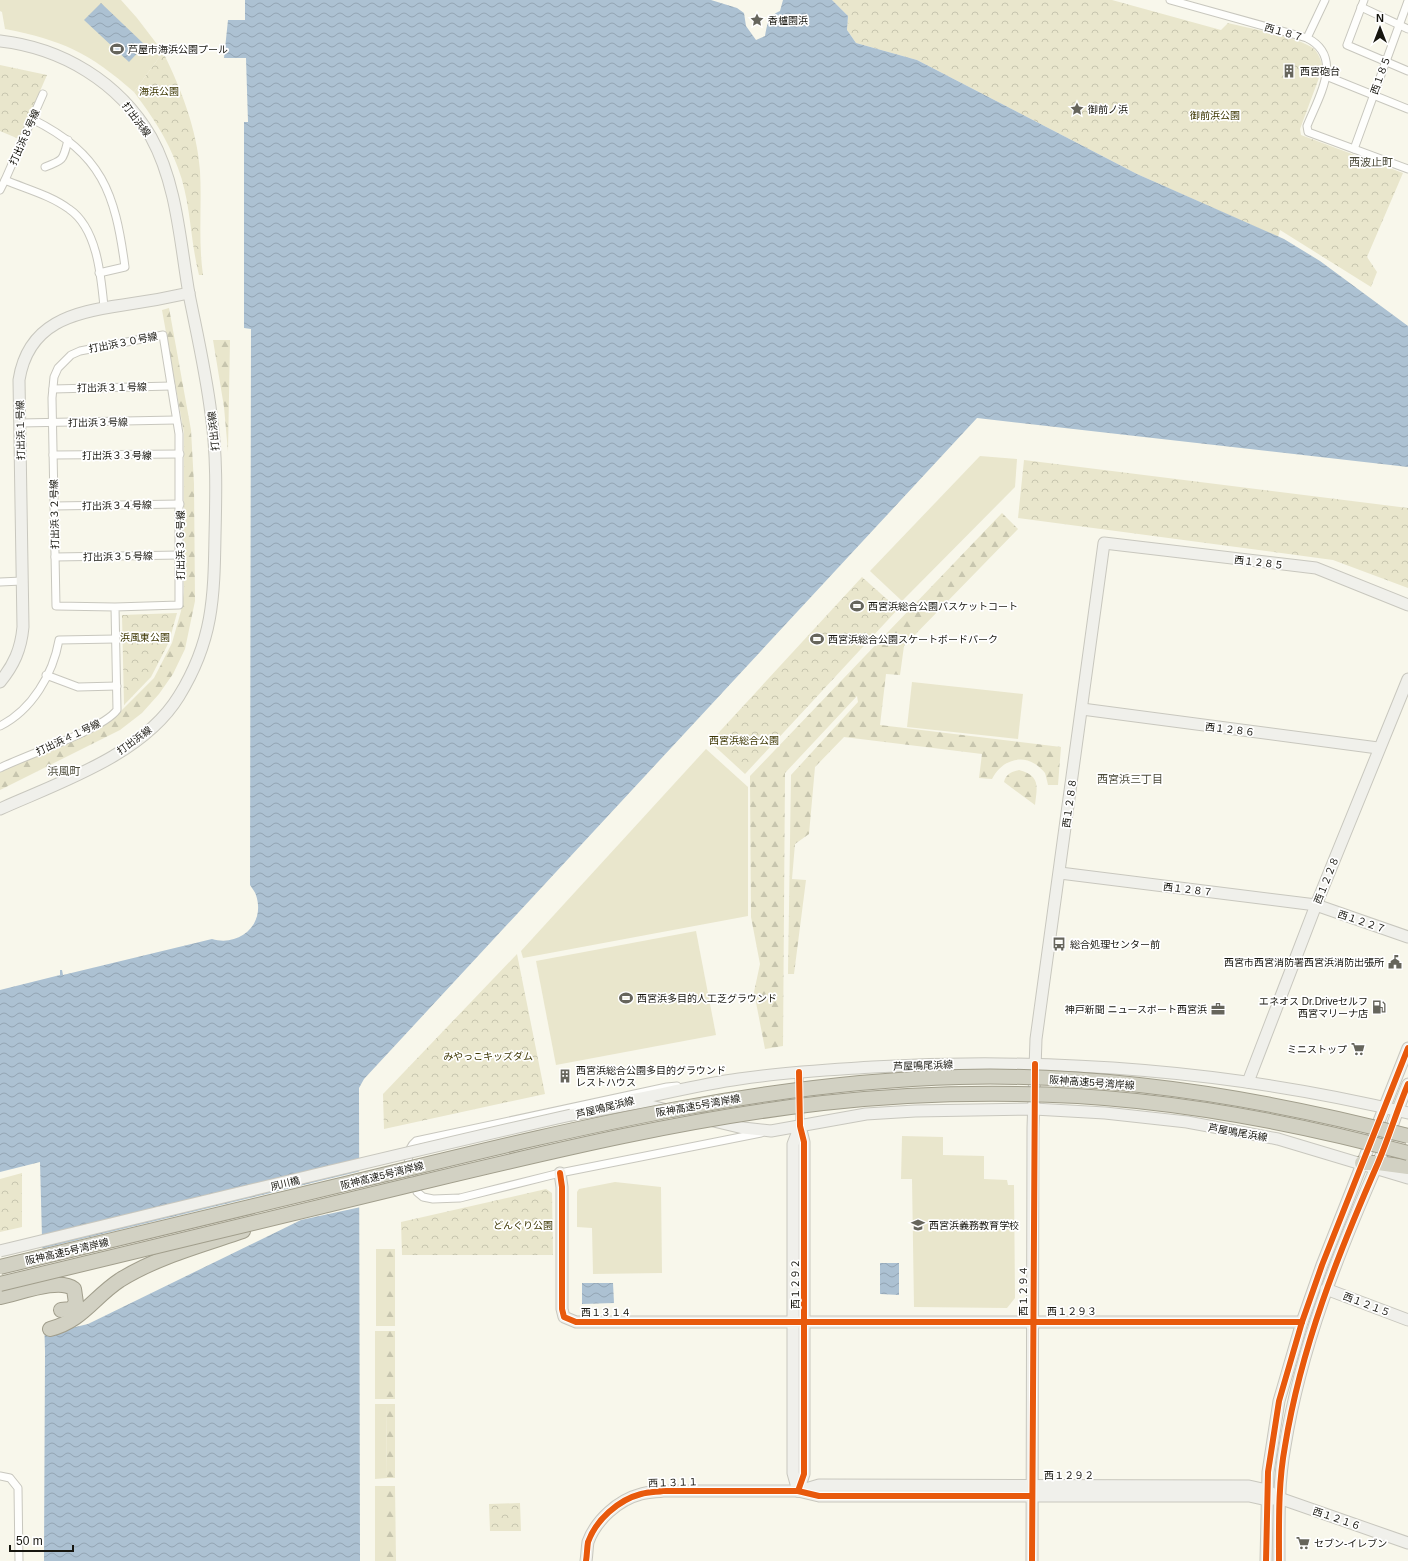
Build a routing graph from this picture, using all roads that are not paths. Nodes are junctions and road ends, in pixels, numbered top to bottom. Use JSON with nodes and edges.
{"nodes":[{"id":1,"x":1170,"y":0,"type":"edge"},
{"id":2,"x":1325,"y":0,"type":"edge"},
{"id":3,"x":1408,"y":1,"type":"edge"},
{"id":4,"x":1363,"y":4,"type":"edge"},
{"id":5,"x":1398,"y":24,"type":"junction"},
{"id":6,"x":1408,"y":29,"type":"edge"},
{"id":7,"x":1308,"y":38,"type":"junction"},
{"id":8,"x":0,"y":41,"type":"edge"},
{"id":9,"x":1386,"y":61,"type":"junction"},
{"id":10,"x":1408,"y":71,"type":"edge"},
{"id":11,"x":1326,"y":76,"type":"junction"},
{"id":12,"x":43,"y":94,"type":"dead end"},
{"id":13,"x":1373,"y":94,"type":"junction"},
{"id":14,"x":1408,"y":110,"type":"edge"},
{"id":15,"x":32,"y":119,"type":"junction"},
{"id":16,"x":68,"y":140,"type":"junction"},
{"id":17,"x":1354,"y":149,"type":"junction"},
{"id":18,"x":45,"y":167,"type":"dead end"},
{"id":19,"x":1408,"y":168,"type":"edge"},
{"id":20,"x":4,"y":180,"type":"junction"},
{"id":21,"x":0,"y":190,"type":"edge"},
{"id":22,"x":99,"y":273,"type":"junction"},
{"id":23,"x":189,"y":294,"type":"junction"},
{"id":24,"x":104,"y":307,"type":"junction"},
{"id":25,"x":171,"y":386,"type":"junction"},
{"id":26,"x":53,"y":389,"type":"junction"},
{"id":27,"x":176,"y":420,"type":"junction"},
{"id":28,"x":53,"y":422,"type":"junction"},
{"id":29,"x":20,"y":423,"type":"junction"},
{"id":30,"x":180,"y":454,"type":"junction"},
{"id":31,"x":53,"y":455,"type":"junction"},
{"id":32,"x":180,"y":504,"type":"junction"},
{"id":33,"x":54,"y":506,"type":"junction"},
{"id":34,"x":1104,"y":543,"type":"joint"},
{"id":35,"x":180,"y":554,"type":"junction"},
{"id":36,"x":55,"y":557,"type":"junction"},
{"id":37,"x":22,"y":581,"type":"junction"},
{"id":38,"x":0,"y":582,"type":"edge"},
{"id":39,"x":1408,"y":605,"type":"edge"},
{"id":40,"x":115,"y":607,"type":"junction"},
{"id":41,"x":116,"y":639,"type":"junction"},
{"id":42,"x":46,"y":675,"type":"junction"},
{"id":43,"x":1408,"y":679,"type":"edge"},
{"id":44,"x":0,"y":682,"type":"edge"},
{"id":45,"x":117,"y":686,"type":"junction"},
{"id":46,"x":1082,"y":709,"type":"junction"},
{"id":47,"x":0,"y":726,"type":"edge"},
{"id":48,"x":1378,"y":748,"type":"junction"},
{"id":49,"x":0,"y":768,"type":"edge"},
{"id":50,"x":0,"y":809,"type":"edge"},
{"id":51,"x":1060,"y":873,"type":"junction"},
{"id":52,"x":1316,"y":905,"type":"junction"},
{"id":53,"x":1408,"y":937,"type":"edge"},
{"id":54,"x":1408,"y":1048,"type":"edge"},
{"id":55,"x":1035,"y":1064,"type":"junction"},
{"id":56,"x":799,"y":1072,"type":"junction"},
{"id":57,"x":1248,"y":1082,"type":"junction"},
{"id":58,"x":1408,"y":1084,"type":"edge"},
{"id":59,"x":701,"y":1086,"type":"junction"},
{"id":60,"x":1385,"y":1108,"type":"junction"},
{"id":61,"x":1034,"y":1109,"type":"junction"},
{"id":62,"x":1403,"y":1112,"type":"edge"},
{"id":63,"x":571,"y":1115,"type":"junction"},
{"id":64,"x":800,"y":1126,"type":"junction"},
{"id":65,"x":771,"y":1131,"type":"junction"},
{"id":66,"x":1408,"y":1136,"type":"edge"},
{"id":67,"x":1408,"y":1153,"type":"edge"},
{"id":68,"x":1372,"y":1165,"type":"junction"},
{"id":69,"x":1408,"y":1167,"type":"edge"},
{"id":70,"x":560,"y":1173,"type":"junction"},
{"id":71,"x":1408,"y":1178,"type":"edge"},
{"id":72,"x":292,"y":1213,"type":"junction"},
{"id":73,"x":0,"y":1251,"type":"edge"},
{"id":74,"x":0,"y":1267,"type":"edge"},
{"id":75,"x":0,"y":1284,"type":"edge"},
{"id":76,"x":1326,"y":1289,"type":"junction"},
{"id":77,"x":0,"y":1297,"type":"edge"},
{"id":78,"x":61,"y":1310,"type":"dead end"},
{"id":79,"x":1408,"y":1320,"type":"edge"},
{"id":80,"x":793,"y":1321,"type":"junction"},
{"id":81,"x":805,"y":1321,"type":"junction"},
{"id":82,"x":1032,"y":1321,"type":"junction"},
{"id":83,"x":1302,"y":1322,"type":"junction"},
{"id":84,"x":50,"y":1329,"type":"dead end"},
{"id":85,"x":0,"y":1476,"type":"edge"},
{"id":86,"x":798,"y":1491,"type":"junction"},
{"id":87,"x":1032,"y":1491,"type":"junction"},
{"id":88,"x":1267,"y":1495,"type":"junction"},
{"id":89,"x":1279,"y":1498,"type":"junction"},
{"id":90,"x":1408,"y":1543,"type":"edge"},
{"id":91,"x":19,"y":1561,"type":"edge"},
{"id":92,"x":586,"y":1561,"type":"edge"},
{"id":93,"x":1032,"y":1561,"type":"edge"},
{"id":94,"x":1266,"y":1561,"type":"edge"},
{"id":95,"x":1279,"y":1561,"type":"edge"}],
"edges":[{"from":1,"to":7,"type":"street","name":"西１８７"},
{"from":2,"to":7,"type":"street"},
{"from":3,"to":5,"type":"street","name":"西１８５"},
{"from":4,"to":5,"type":"street"},
{"from":4,"to":9,"type":"street"},
{"from":5,"to":6,"type":"street"},
{"from":5,"to":9,"type":"street","name":"西１８５"},
{"from":7,"to":11,"type":"street","name":"西１８７"},
{"from":8,"to":23,"type":"street","name":"打出浜線"},
{"from":9,"to":10,"type":"street"},
{"from":9,"to":13,"type":"street","name":"西１８５"},
{"from":11,"to":13,"type":"street"},
{"from":11,"to":17,"type":"street","name":"西１８７"},
{"from":12,"to":15,"type":"street","name":"打出浜８号線"},
{"from":13,"to":14,"type":"street"},
{"from":13,"to":17,"type":"street","name":"西１８５"},
{"from":15,"to":16,"type":"street"},
{"from":15,"to":20,"type":"street","name":"打出浜８号線"},
{"from":16,"to":18,"type":"street"},
{"from":16,"to":22,"type":"street"},
{"from":17,"to":19,"type":"street","name":"西１８７"},
{"from":20,"to":21,"type":"street","name":"打出浜８号線"},
{"from":20,"to":22,"type":"street"},
{"from":22,"to":24,"type":"street"},
{"from":23,"to":24,"type":"street","name":"打出浜１号線"},
{"from":23,"to":50,"type":"street","name":"打出浜線"},
{"from":24,"to":29,"type":"street","name":"打出浜１号線"},
{"from":25,"to":26,"type":"street","name":"打出浜３１号線"},
{"from":25,"to":26,"type":"street","name":"打出浜３０号線"},
{"from":25,"to":27,"type":"street","name":"打出浜３０号線"},
{"from":26,"to":28,"type":"street","name":"打出浜３０号線"},
{"from":27,"to":28,"type":"street","name":"打出浜３号線"},
{"from":27,"to":30,"type":"street","name":"打出浜３６号線"},
{"from":28,"to":29,"type":"street","name":"打出浜３号線"},
{"from":28,"to":31,"type":"street","name":"打出浜３２号線"},
{"from":29,"to":37,"type":"street","name":"打出浜１号線"},
{"from":30,"to":31,"type":"street","name":"打出浜３３号線"},
{"from":30,"to":32,"type":"street","name":"打出浜３６号線"},
{"from":31,"to":33,"type":"street","name":"打出浜３２号線"},
{"from":32,"to":33,"type":"street","name":"打出浜３４号線"},
{"from":32,"to":35,"type":"street","name":"打出浜３６号線"},
{"from":33,"to":36,"type":"street","name":"打出浜３２号線"},
{"from":34,"to":39,"type":"street","name":"西１２８５"},
{"from":34,"to":46,"type":"street","name":"西１２８８"},
{"from":35,"to":36,"type":"street","name":"打出浜３５号線"},
{"from":35,"to":40,"type":"street","name":"打出浜３６号線"},
{"from":36,"to":40,"type":"street","name":"打出浜３２号線"},
{"from":37,"to":38,"type":"street"},
{"from":37,"to":44,"type":"street","name":"打出浜１号線"},
{"from":40,"to":41,"type":"street","name":"打出浜４１号線"},
{"from":41,"to":42,"type":"street"},
{"from":41,"to":45,"type":"street","name":"打出浜４１号線"},
{"from":42,"to":45,"type":"street"},
{"from":42,"to":47,"type":"street"},
{"from":43,"to":48,"type":"street","name":"西１２２８"},
{"from":45,"to":49,"type":"street","name":"打出浜４１号線"},
{"from":46,"to":48,"type":"street","name":"西１２８６"},
{"from":46,"to":51,"type":"street","name":"西１２８８"},
{"from":48,"to":52,"type":"street","name":"西１２２８"},
{"from":51,"to":52,"type":"street","name":"西１２８７"},
{"from":51,"to":55,"type":"street","name":"西１２８８"},
{"from":52,"to":53,"type":"street","name":"西１２２７"},
{"from":52,"to":57,"type":"street","name":"西１２２８"},
{"from":54,"to":60,"type":"street"},
{"from":55,"to":56,"type":"street","name":"芦屋鳴尾浜線"},
{"from":55,"to":57,"type":"street","name":"芦屋鳴尾浜線"},
{"from":55,"to":61,"type":"street","name":"西１２９４"},
{"from":56,"to":59,"type":"street","name":"芦屋鳴尾浜線"},
{"from":56,"to":64,"type":"street"},
{"from":57,"to":60,"type":"street","name":"芦屋鳴尾浜線"},
{"from":58,"to":62,"type":"street"},
{"from":59,"to":63,"type":"street","name":"芦屋鳴尾浜線"},
{"from":59,"to":70,"type":"street"},
{"from":60,"to":62,"type":"street","name":"芦屋鳴尾浜線"},
{"from":60,"to":68,"type":"street"},
{"from":61,"to":64,"type":"street","name":"芦屋鳴尾浜線"},
{"from":61,"to":68,"type":"street","name":"芦屋鳴尾浜線"},
{"from":61,"to":82,"type":"street","name":"西１２９４"},
{"from":62,"to":68,"type":"street"},
{"from":63,"to":65,"type":"street","name":"芦屋鳴尾浜線"},
{"from":63,"to":73,"type":"street","name":"夙川橋","bridge":true},
{"from":64,"to":65,"type":"street","name":"芦屋鳴尾浜線"},
{"from":64,"to":80,"type":"street","name":"西１２９２"},
{"from":64,"to":81,"type":"street","name":"西１２９２"},
{"from":65,"to":70,"type":"street"},
{"from":66,"to":74,"type":"highway","name":"阪神高速5号湾岸線","bridge":true},
{"from":67,"to":72,"type":"highway","name":"阪神高速5号湾岸線","bridge":true},
{"from":68,"to":69,"type":"highway"},
{"from":68,"to":71,"type":"street","name":"芦屋鳴尾浜線"},
{"from":68,"to":76,"type":"street"},
{"from":68,"to":83,"type":"street"},
{"from":70,"to":80,"type":"street","name":"西１３１４"},
{"from":72,"to":75,"type":"highway","name":"阪神高速5号湾岸線","bridge":true},
{"from":72,"to":84,"type":"highway","bridge":true},
{"from":76,"to":79,"type":"street","name":"西１２１５"},
{"from":76,"to":89,"type":"street"},
{"from":77,"to":78,"type":"highway"},
{"from":80,"to":81,"type":"street","name":"西１２９３"},
{"from":80,"to":86,"type":"street","name":"西１２９２"},
{"from":81,"to":82,"type":"street","name":"西１２９３"},
{"from":81,"to":86,"type":"street","name":"西１２９２"},
{"from":82,"to":83,"type":"street","name":"西１２９３"},
{"from":82,"to":87,"type":"street","name":"西１２９４"},
{"from":83,"to":88,"type":"street"},
{"from":85,"to":91,"type":"street"},
{"from":86,"to":87,"type":"street","name":"西１２９２"},
{"from":86,"to":92,"type":"street","name":"西１３１１"},
{"from":87,"to":88,"type":"street","name":"西１２９２"},
{"from":87,"to":93,"type":"street","name":"西１２９４"},
{"from":88,"to":89,"type":"street","name":"西１２１６"},
{"from":88,"to":94,"type":"street"},
{"from":89,"to":90,"type":"street","name":"西１２１６"},
{"from":89,"to":95,"type":"street"}]}
